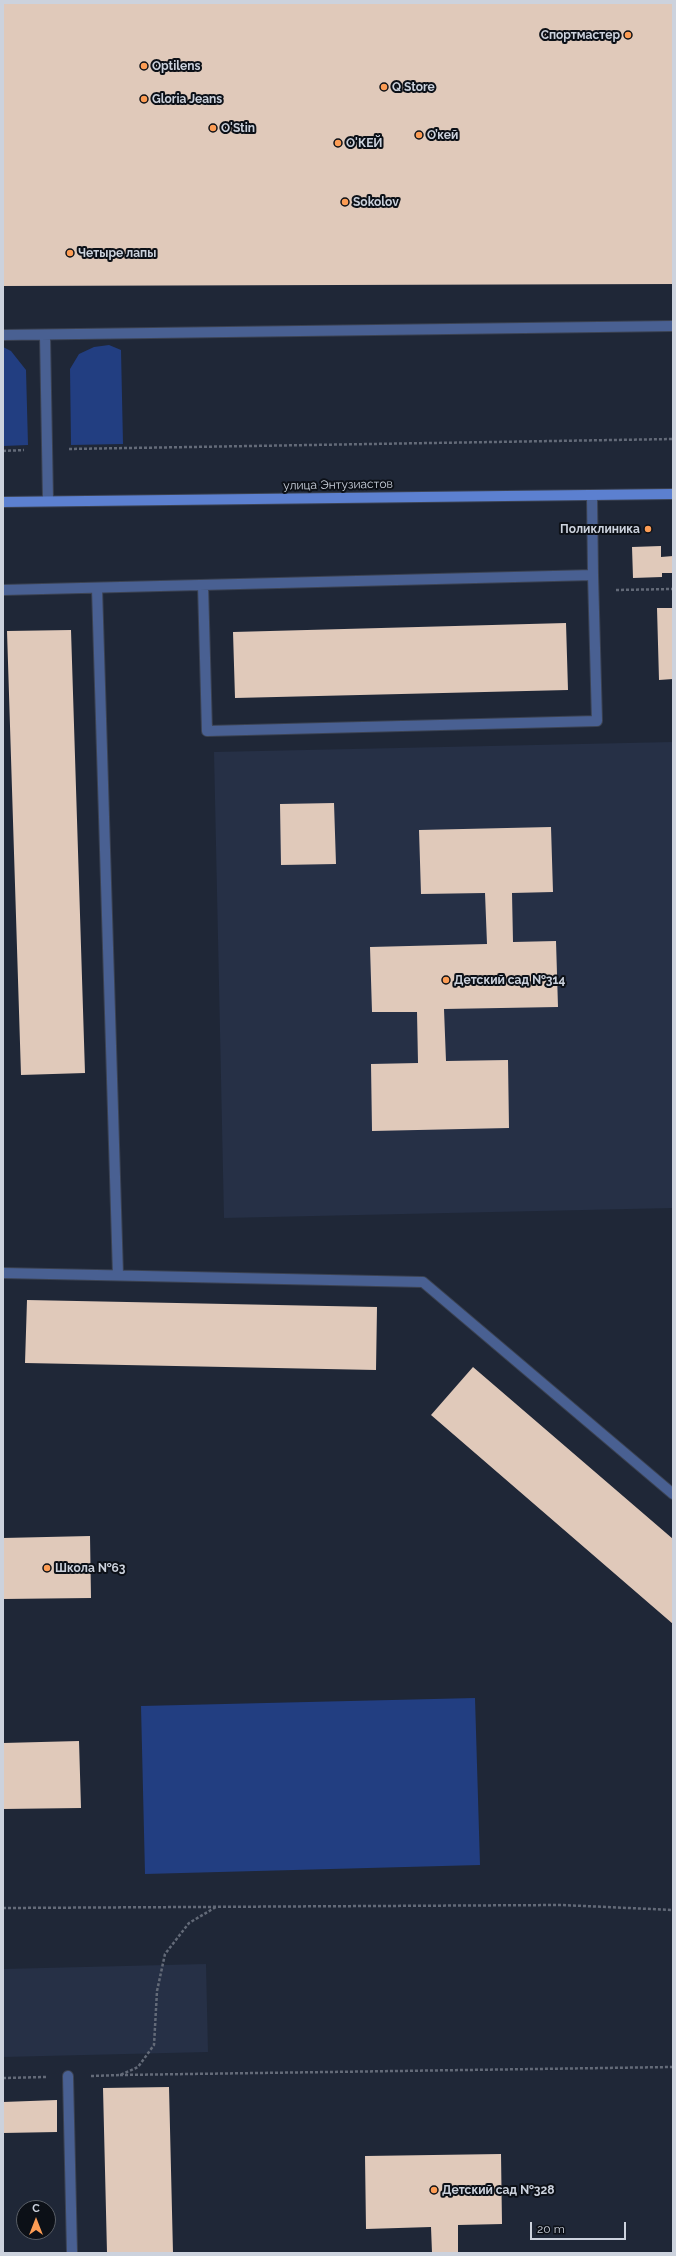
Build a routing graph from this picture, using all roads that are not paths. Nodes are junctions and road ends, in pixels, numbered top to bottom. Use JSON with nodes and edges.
{"nodes":[{"id":1,"x":673,"y":326,"type":"edge"},
{"id":2,"x":3,"y":335,"type":"edge"},
{"id":3,"x":45,"y":336,"type":"junction"},
{"id":4,"x":673,"y":494,"type":"edge"},
{"id":5,"x":592,"y":496,"type":"junction"},
{"id":6,"x":48,"y":500,"type":"junction"},
{"id":7,"x":3,"y":502,"type":"edge"},
{"id":8,"x":593,"y":575,"type":"junction"},
{"id":9,"x":203,"y":585,"type":"junction"},
{"id":10,"x":97,"y":588,"type":"junction"},
{"id":11,"x":3,"y":590,"type":"edge"},
{"id":12,"x":3,"y":1273,"type":"edge"},
{"id":13,"x":118,"y":1275,"type":"junction"},
{"id":14,"x":673,"y":1494,"type":"edge"},
{"id":15,"x":68,"y":2076,"type":"road end"},
{"id":16,"x":72,"y":2253,"type":"edge"}],
"edges":[{"from":1,"to":3,"type":"lane"},
{"from":2,"to":3,"type":"lane"},
{"from":3,"to":6,"type":"lane"},
{"from":4,"to":5,"type":"main road","name":"улица Энтузиастов"},
{"from":5,"to":6,"type":"main road","name":"улица Энтузиастов"},
{"from":5,"to":8,"type":"lane"},
{"from":6,"to":7,"type":"main road","name":"улица Энтузиастов"},
{"from":8,"to":9,"type":"lane"},
{"from":8,"to":9,"type":"lane"},
{"from":9,"to":10,"type":"lane"},
{"from":10,"to":11,"type":"lane"},
{"from":10,"to":13,"type":"lane"},
{"from":12,"to":13,"type":"lane"},
{"from":13,"to":14,"type":"lane"},
{"from":15,"to":16,"type":"lane"}]}
